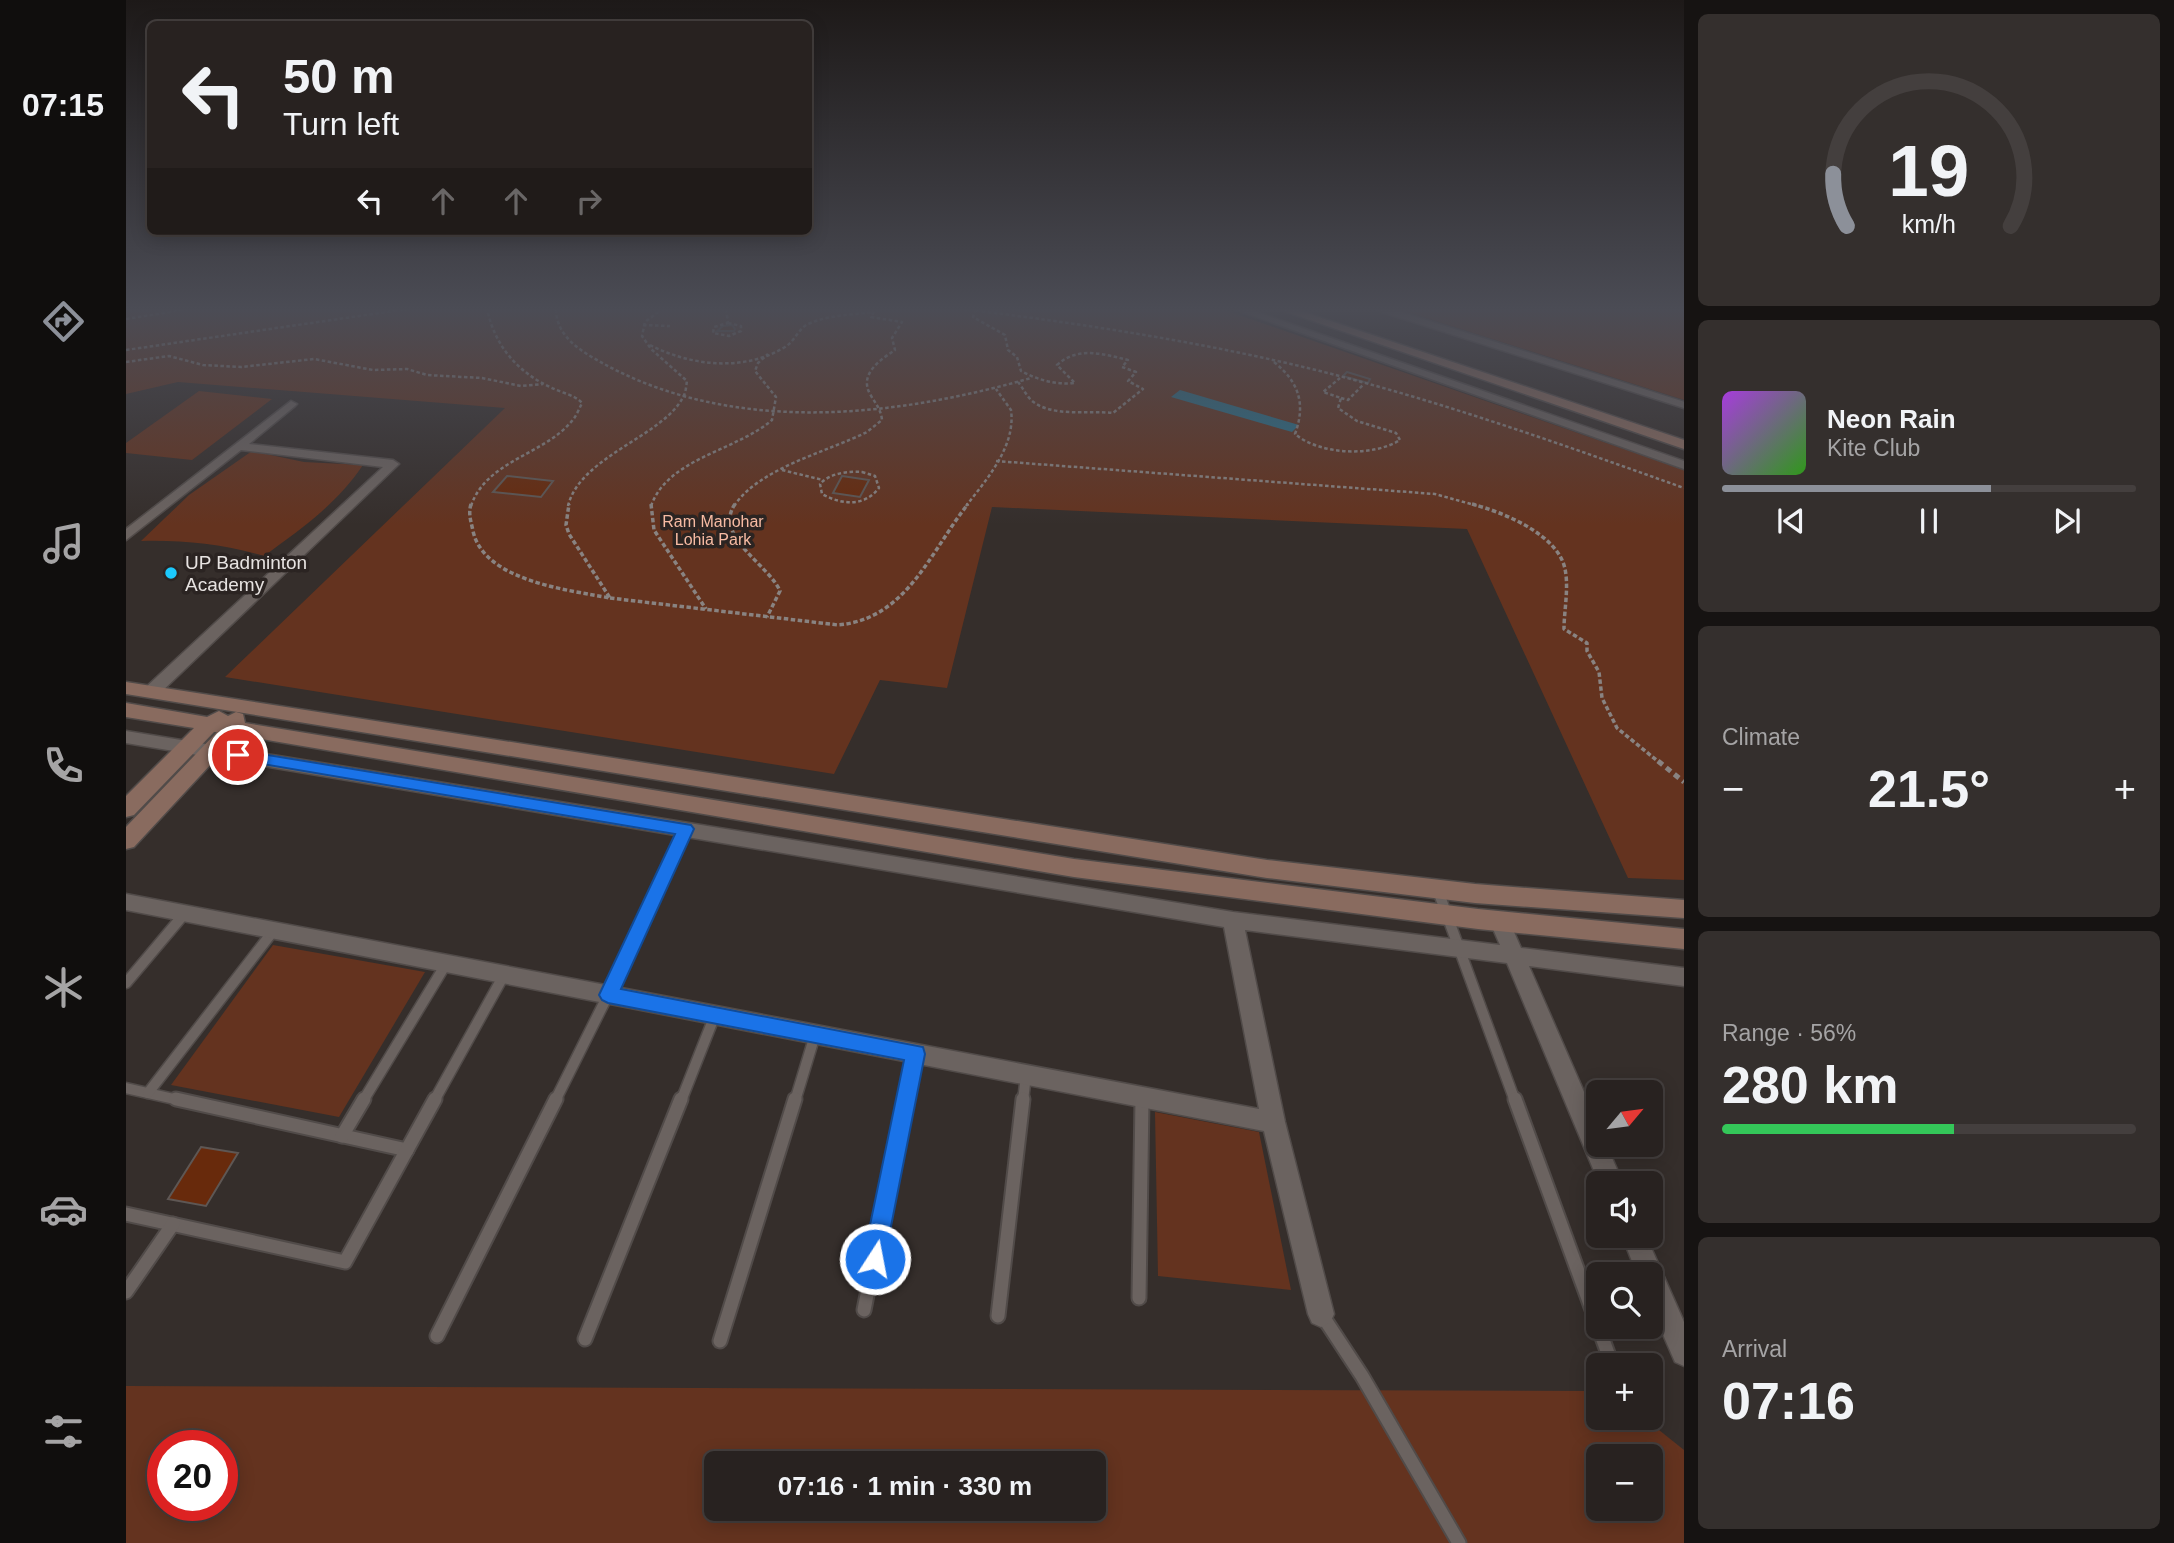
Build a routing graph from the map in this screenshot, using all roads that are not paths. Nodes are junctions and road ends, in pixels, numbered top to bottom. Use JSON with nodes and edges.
{"nodes":[{"id":1,"x":1444,"y":381,"type":"edge"},
{"id":2,"x":1497,"y":381,"type":"edge"},
{"id":3,"x":1536,"y":381,"type":"edge"},
{"id":4,"x":1609,"y":381,"type":"edge"},
{"id":5,"x":290,"y":404,"type":"dead end"},
{"id":6,"x":1684,"y":405,"type":"edge"},
{"id":7,"x":1684,"y":431,"type":"edge"},
{"id":8,"x":1684,"y":444,"type":"edge"},
{"id":9,"x":237,"y":446,"type":"junction"},
{"id":10,"x":1684,"y":465,"type":"edge"},
{"id":11,"x":126,"y":536,"type":"edge"},
{"id":12,"x":126,"y":688,"type":"edge"},
{"id":13,"x":151,"y":692,"type":"junction"},
{"id":14,"x":126,"y":710,"type":"edge"},
{"id":15,"x":237,"y":717,"type":"junction"},
{"id":16,"x":210,"y":724,"type":"junction"},
{"id":17,"x":126,"y":737,"type":"edge"},
{"id":18,"x":187,"y":747,"type":"junction"},
{"id":19,"x":212,"y":751,"type":"junction"},
{"id":20,"x":126,"y":809,"type":"edge"},
{"id":21,"x":685,"y":829,"type":"junction"},
{"id":22,"x":126,"y":841,"type":"edge"},
{"id":23,"x":1437,"y":888,"type":"junction"},
{"id":24,"x":126,"y":902,"type":"edge"},
{"id":25,"x":1684,"y":909,"type":"edge"},
{"id":26,"x":185,"y":913,"type":"junction"},
{"id":27,"x":1446,"y":915,"type":"junction"},
{"id":28,"x":1233,"y":920,"type":"junction"},
{"id":29,"x":1500,"y":922,"type":"junction"},
{"id":30,"x":274,"y":930,"type":"junction"},
{"id":31,"x":1684,"y":939,"type":"edge"},
{"id":32,"x":1458,"y":949,"type":"junction"},
{"id":33,"x":1514,"y":956,"type":"junction"},
{"id":34,"x":446,"y":964,"type":"junction"},
{"id":35,"x":505,"y":975,"type":"junction"},
{"id":36,"x":1684,"y":977,"type":"edge"},
{"id":37,"x":126,"y":983,"type":"edge"},
{"id":38,"x":608,"y":995,"type":"junction"},
{"id":39,"x":715,"y":1015,"type":"junction"},
{"id":40,"x":815,"y":1034,"type":"junction"},
{"id":41,"x":915,"y":1054,"type":"junction"},
{"id":42,"x":1026,"y":1075,"type":"junction"},
{"id":43,"x":126,"y":1088,"type":"edge"},
{"id":44,"x":148,"y":1093,"type":"junction"},
{"id":45,"x":1142,"y":1097,"type":"junction"},
{"id":46,"x":1273,"y":1122,"type":"junction"},
{"id":47,"x":342,"y":1136,"type":"junction"},
{"id":48,"x":407,"y":1150,"type":"junction"},
{"id":49,"x":1606,"y":1171,"type":"edge"},
{"id":50,"x":126,"y":1214,"type":"edge"},
{"id":51,"x":173,"y":1224,"type":"junction"},
{"id":52,"x":126,"y":1292,"type":"edge"},
{"id":53,"x":1586,"y":1294,"type":"edge"},
{"id":54,"x":1139,"y":1298,"type":"dead end"},
{"id":55,"x":1663,"y":1304,"type":"edge"},
{"id":56,"x":864,"y":1310,"type":"dead end"},
{"id":57,"x":1321,"y":1314,"type":"joint"},
{"id":58,"x":998,"y":1316,"type":"dead end"},
{"id":59,"x":437,"y":1336,"type":"dead end"},
{"id":60,"x":585,"y":1339,"type":"dead end"},
{"id":61,"x":720,"y":1341,"type":"dead end"},
{"id":62,"x":1684,"y":1353,"type":"edge"},
{"id":63,"x":1459,"y":1543,"type":"edge"}],
"edges":[{"from":1,"to":10,"type":"street"},
{"from":2,"to":8,"type":"street"},
{"from":3,"to":7,"type":"street"},
{"from":4,"to":6,"type":"lane"},
{"from":5,"to":9,"type":"street"},
{"from":9,"to":11,"type":"street"},
{"from":9,"to":13,"type":"street"},
{"from":12,"to":13,"type":"street"},
{"from":13,"to":15,"type":"street"},
{"from":14,"to":16,"type":"street"},
{"from":15,"to":16,"type":"street"},
{"from":15,"to":19,"type":"street"},
{"from":15,"to":23,"type":"street"},
{"from":15,"to":27,"type":"street"},
{"from":16,"to":18,"type":"street"},
{"from":17,"to":18,"type":"street"},
{"from":18,"to":19,"type":"street"},
{"from":18,"to":20,"type":"street"},
{"from":19,"to":21,"type":"street"},
{"from":19,"to":22,"type":"street"},
{"from":21,"to":28,"type":"street"},
{"from":21,"to":38,"type":"lane"},
{"from":23,"to":25,"type":"street"},
{"from":23,"to":27,"type":"lane"},
{"from":24,"to":26,"type":"street"},
{"from":26,"to":30,"type":"street"},
{"from":26,"to":37,"type":"lane"},
{"from":27,"to":29,"type":"street"},
{"from":27,"to":32,"type":"lane"},
{"from":28,"to":32,"type":"street"},
{"from":28,"to":46,"type":"street"},
{"from":29,"to":31,"type":"street"},
{"from":29,"to":33,"type":"street"},
{"from":30,"to":34,"type":"street"},
{"from":30,"to":44,"type":"lane"},
{"from":32,"to":33,"type":"street"},
{"from":32,"to":53,"type":"lane"},
{"from":33,"to":36,"type":"street"},
{"from":33,"to":49,"type":"street"},
{"from":34,"to":35,"type":"street"},
{"from":34,"to":47,"type":"lane"},
{"from":35,"to":38,"type":"street"},
{"from":35,"to":48,"type":"lane"},
{"from":38,"to":39,"type":"street"},
{"from":38,"to":59,"type":"lane"},
{"from":39,"to":40,"type":"street"},
{"from":39,"to":60,"type":"lane"},
{"from":40,"to":41,"type":"street"},
{"from":40,"to":61,"type":"lane"},
{"from":41,"to":42,"type":"street"},
{"from":41,"to":56,"type":"lane"},
{"from":42,"to":45,"type":"street"},
{"from":42,"to":58,"type":"lane"},
{"from":43,"to":44,"type":"lane"},
{"from":44,"to":47,"type":"lane"},
{"from":45,"to":46,"type":"street"},
{"from":45,"to":54,"type":"lane"},
{"from":46,"to":57,"type":"street"},
{"from":47,"to":48,"type":"lane"},
{"from":48,"to":51,"type":"lane"},
{"from":50,"to":51,"type":"lane"},
{"from":51,"to":52,"type":"lane"},
{"from":55,"to":62,"type":"street"},
{"from":57,"to":63,"type":"lane"}]}
